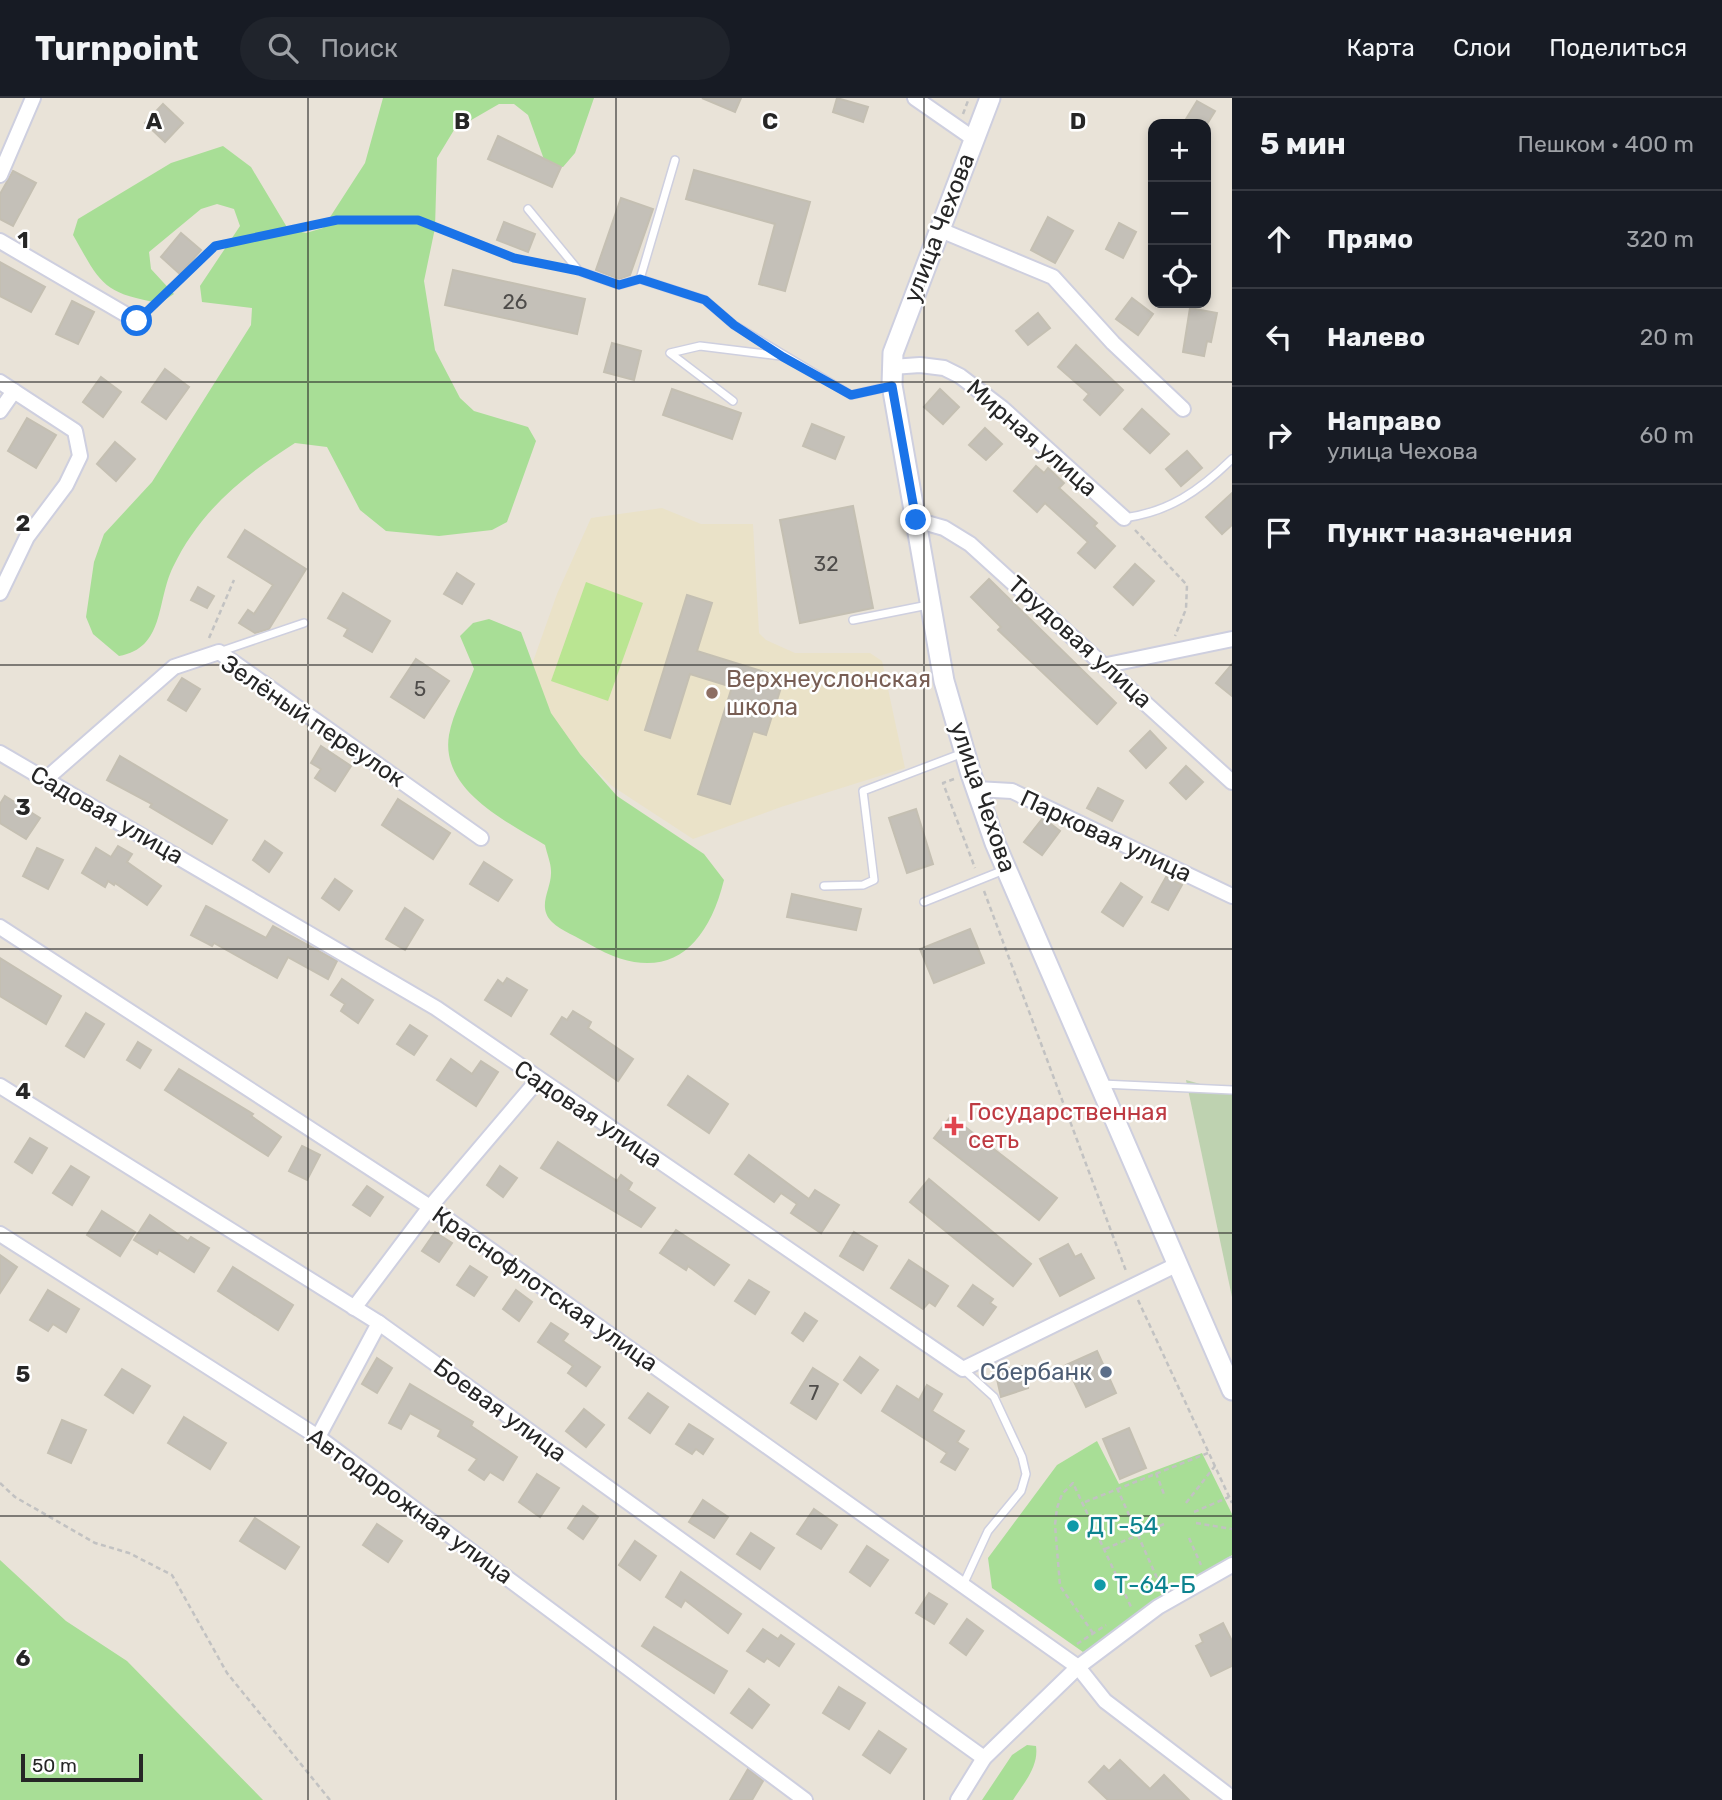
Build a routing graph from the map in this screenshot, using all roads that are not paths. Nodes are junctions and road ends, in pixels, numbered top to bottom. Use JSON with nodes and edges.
{"nodes":[{"id":1,"x":33,"y":98,"type":"edge"},
{"id":2,"x":915,"y":98,"type":"edge"},
{"id":3,"x":990,"y":98,"type":"edge"},
{"id":4,"x":974,"y":139,"type":"junction"},
{"id":5,"x":675,"y":160,"type":"dead end"},
{"id":6,"x":0,"y":175,"type":"edge"},
{"id":7,"x":528,"y":209,"type":"dead end"},
{"id":8,"x":939,"y":229,"type":"junction"},
{"id":9,"x":0,"y":241,"type":"edge"},
{"id":10,"x":640,"y":279,"type":"junction"},
{"id":11,"x":137,"y":321,"type":"road end"},
{"id":12,"x":783,"y":357,"type":"junction"},
{"id":13,"x":892,"y":376,"type":"junction"},
{"id":14,"x":0,"y":382,"type":"edge"},
{"id":15,"x":14,"y":391,"type":"junction"},
{"id":16,"x":733,"y":401,"type":"dead end"},
{"id":17,"x":1183,"y":409,"type":"dead end"},
{"id":18,"x":0,"y":411,"type":"edge"},
{"id":19,"x":1232,"y":459,"type":"edge"},
{"id":20,"x":1124,"y":518,"type":"joint"},
{"id":21,"x":916,"y":520,"type":"junction"},
{"id":22,"x":0,"y":593,"type":"edge"},
{"id":23,"x":931,"y":605,"type":"junction"},
{"id":24,"x":853,"y":620,"type":"dead end"},
{"id":25,"x":304,"y":623,"type":"dead end"},
{"id":26,"x":1232,"y":639,"type":"edge"},
{"id":27,"x":213,"y":654,"type":"junction"},
{"id":28,"x":1107,"y":665,"type":"junction"},
{"id":29,"x":0,"y":753,"type":"edge"},
{"id":30,"x":965,"y":753,"type":"junction"},
{"id":31,"x":46,"y":779,"type":"junction"},
{"id":32,"x":973,"y":781,"type":"junction"},
{"id":33,"x":1232,"y":782,"type":"edge"},
{"id":34,"x":481,"y":838,"type":"dead end"},
{"id":35,"x":1007,"y":869,"type":"junction"},
{"id":36,"x":824,"y":886,"type":"dead end"},
{"id":37,"x":1232,"y":897,"type":"edge"},
{"id":38,"x":924,"y":902,"type":"dead end"},
{"id":39,"x":0,"y":927,"type":"edge"},
{"id":40,"x":537,"y":1081,"type":"junction"},
{"id":41,"x":1098,"y":1084,"type":"junction"},
{"id":42,"x":0,"y":1086,"type":"edge"},
{"id":43,"x":1232,"y":1090,"type":"edge"},
{"id":44,"x":430,"y":1207,"type":"junction"},
{"id":45,"x":0,"y":1234,"type":"edge"},
{"id":46,"x":1176,"y":1265,"type":"junction"},
{"id":47,"x":354,"y":1308,"type":"junction"},
{"id":48,"x":379,"y":1323,"type":"junction"},
{"id":49,"x":963,"y":1369,"type":"junction"},
{"id":50,"x":1232,"y":1391,"type":"edge"},
{"id":51,"x":318,"y":1437,"type":"junction"},
{"id":52,"x":1232,"y":1565,"type":"edge"},
{"id":53,"x":962,"y":1586,"type":"junction"},
{"id":54,"x":1077,"y":1667,"type":"junction"},
{"id":55,"x":984,"y":1758,"type":"junction"},
{"id":56,"x":1232,"y":1798,"type":"edge"},
{"id":57,"x":805,"y":1800,"type":"edge"},
{"id":58,"x":958,"y":1800,"type":"edge"}],
"edges":[{"from":1,"to":6,"type":"street"},
{"from":2,"to":4,"type":"street"},
{"from":3,"to":4,"type":"street","name":"улица Чехова"},
{"from":4,"to":8,"type":"street","name":"улица Чехова"},
{"from":5,"to":10,"type":"lane"},
{"from":7,"to":10,"type":"lane"},
{"from":8,"to":13,"type":"street","name":"улица Чехова"},
{"from":8,"to":17,"type":"street"},
{"from":9,"to":11,"type":"street"},
{"from":10,"to":12,"type":"lane"},
{"from":12,"to":13,"type":"lane"},
{"from":12,"to":16,"type":"lane"},
{"from":13,"to":20,"type":"street","name":"Мирная улица"},
{"from":13,"to":21,"type":"street","name":"улица Чехова"},
{"from":14,"to":15,"type":"street"},
{"from":15,"to":18,"type":"street"},
{"from":15,"to":22,"type":"street"},
{"from":19,"to":20,"type":"lane"},
{"from":21,"to":23,"type":"street","name":"улица Чехова"},
{"from":21,"to":28,"type":"street","name":"Трудовая улица"},
{"from":23,"to":24,"type":"lane"},
{"from":23,"to":30,"type":"street","name":"улица Чехова"},
{"from":25,"to":27,"type":"lane"},
{"from":26,"to":28,"type":"street"},
{"from":27,"to":31,"type":"street","name":"Зелёный переулок"},
{"from":27,"to":34,"type":"street","name":"Зелёный переулок"},
{"from":28,"to":33,"type":"street","name":"Трудовая улица"},
{"from":29,"to":31,"type":"street","name":"Садовая улица"},
{"from":30,"to":32,"type":"street","name":"улица Чехова"},
{"from":30,"to":36,"type":"lane"},
{"from":31,"to":40,"type":"street","name":"Садовая улица"},
{"from":32,"to":35,"type":"street","name":"улица Чехова"},
{"from":32,"to":37,"type":"street","name":"Парковая улица"},
{"from":35,"to":38,"type":"lane"},
{"from":35,"to":41,"type":"street","name":"улица Чехова"},
{"from":39,"to":44,"type":"street","name":"Краснофлотская улица"},
{"from":40,"to":44,"type":"street"},
{"from":40,"to":49,"type":"street","name":"Садовая улица"},
{"from":41,"to":43,"type":"lane"},
{"from":41,"to":46,"type":"street","name":"улица Чехова"},
{"from":42,"to":47,"type":"street","name":"Боевая улица"},
{"from":44,"to":47,"type":"street"},
{"from":44,"to":53,"type":"street","name":"Краснофлотская улица"},
{"from":45,"to":51,"type":"street","name":"Автодорожная улица"},
{"from":46,"to":49,"type":"street"},
{"from":46,"to":50,"type":"street","name":"улица Чехова"},
{"from":47,"to":48,"type":"street","name":"Боевая улица"},
{"from":48,"to":51,"type":"street"},
{"from":48,"to":55,"type":"street","name":"Боевая улица"},
{"from":49,"to":53,"type":"lane"},
{"from":51,"to":57,"type":"street","name":"Автодорожная улица"},
{"from":52,"to":54,"type":"street"},
{"from":53,"to":54,"type":"street","name":"Краснофлотская улица"},
{"from":54,"to":55,"type":"street"},
{"from":54,"to":56,"type":"street","name":"Краснофлотская улица"},
{"from":55,"to":58,"type":"street"}]}
